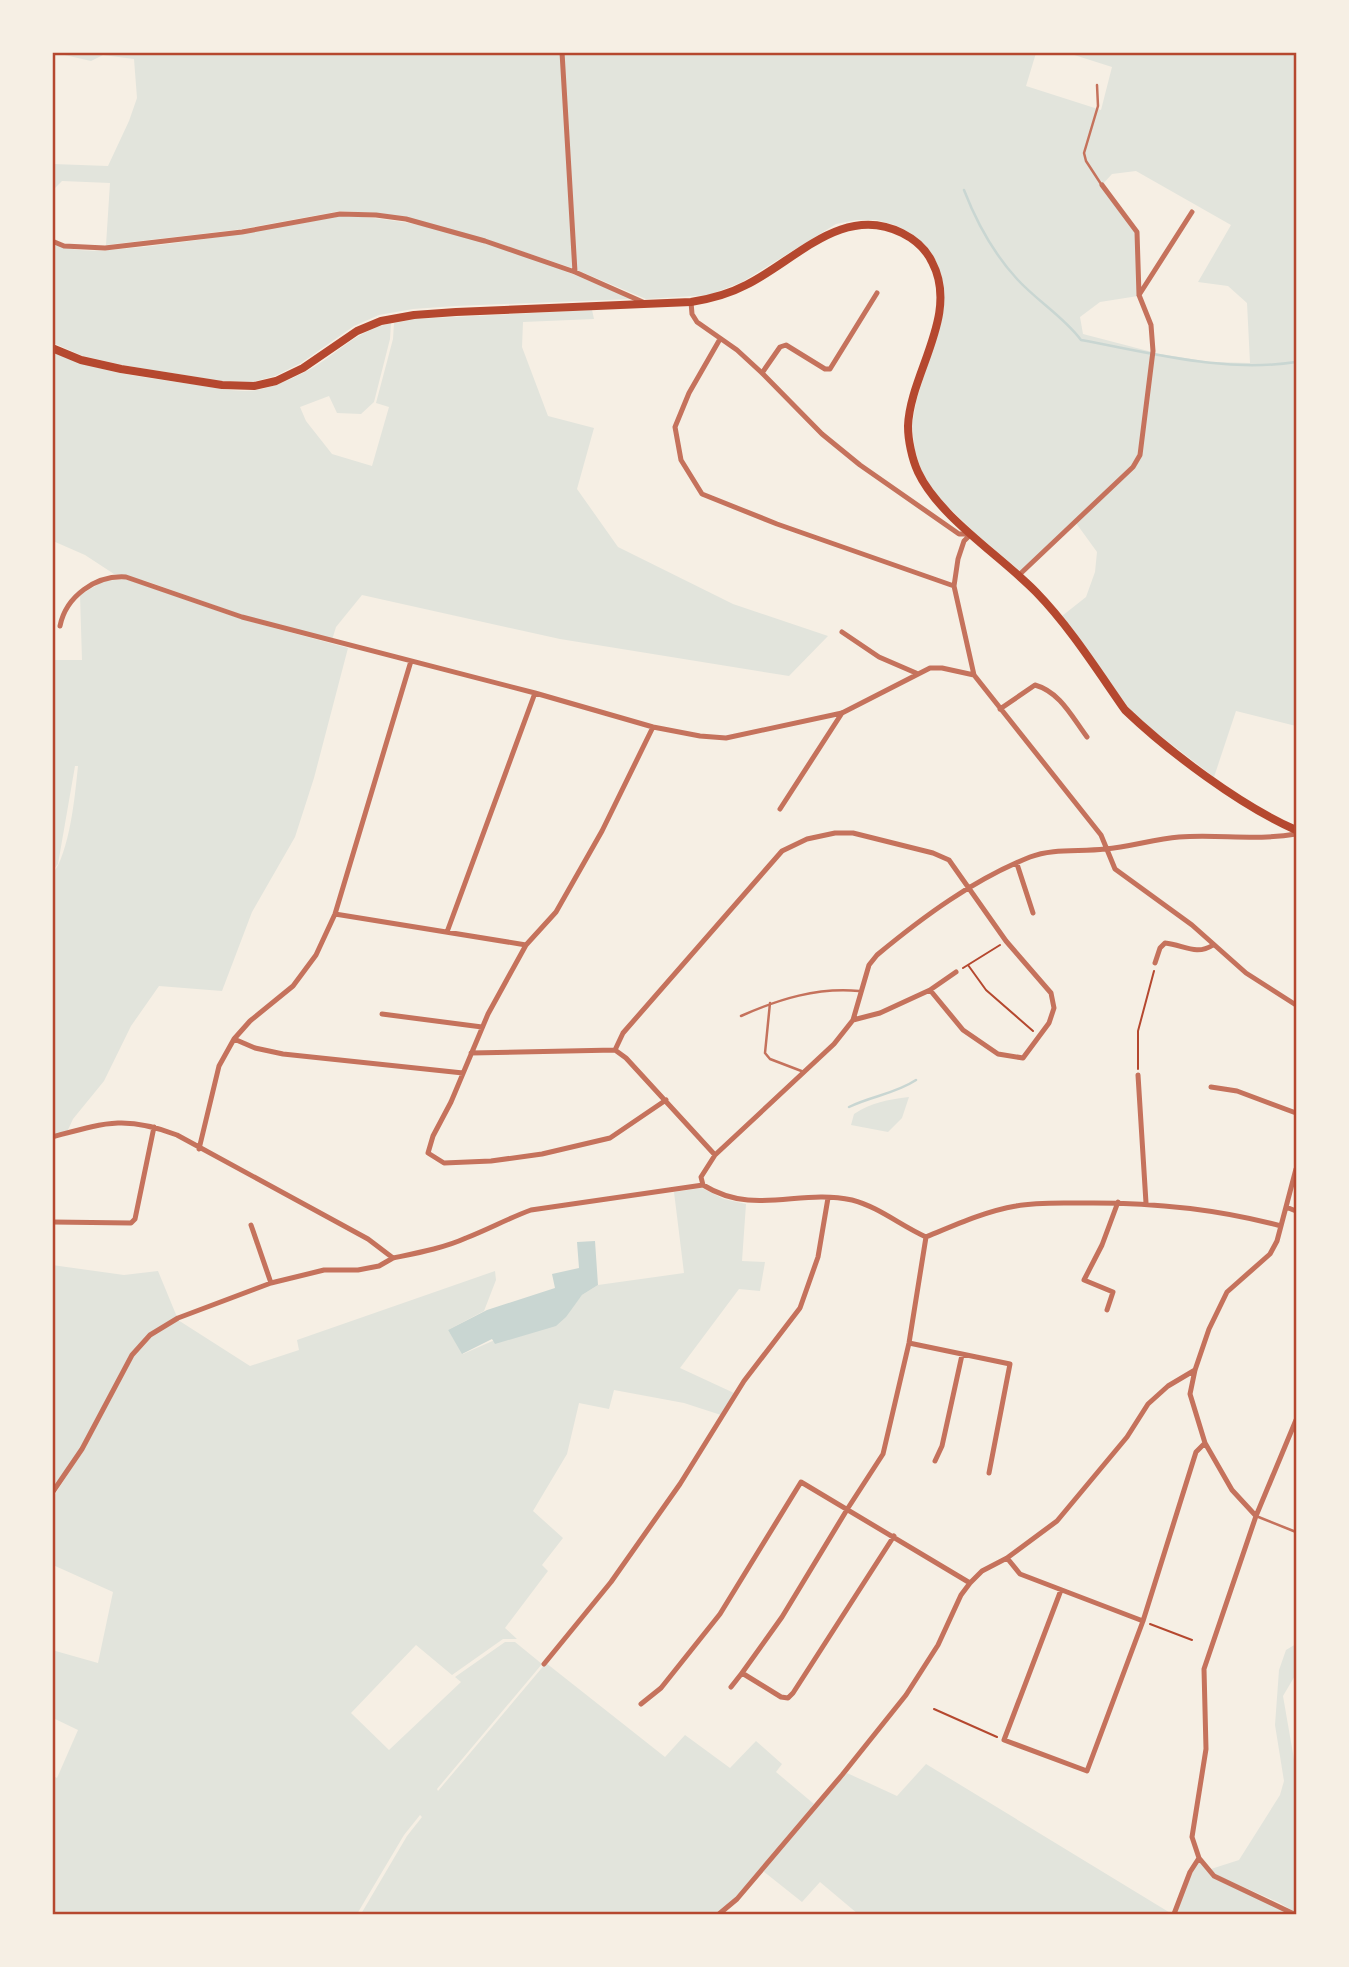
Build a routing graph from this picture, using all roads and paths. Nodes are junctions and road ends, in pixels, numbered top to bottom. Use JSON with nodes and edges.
{"nodes":[{"id":1,"x":562,"y":52,"type":"edge"},
{"id":2,"x":1097,"y":85,"type":"dead end"},
{"id":3,"x":1102,"y":185,"type":"joint"},
{"id":4,"x":1192,"y":212,"type":"dead end"},
{"id":5,"x":52,"y":241,"type":"edge"},
{"id":6,"x":575,"y":272,"type":"junction"},
{"id":7,"x":877,"y":293,"type":"dead end"},
{"id":8,"x":1139,"y":295,"type":"junction"},
{"id":9,"x":691,"y":302,"type":"junction"},
{"id":10,"x":648,"y":304,"type":"junction"},
{"id":11,"x":720,"y":339,"type":"junction"},
{"id":12,"x":52,"y":348,"type":"edge"},
{"id":13,"x":762,"y":373,"type":"junction"},
{"id":14,"x":971,"y":534,"type":"junction"},
{"id":15,"x":1019,"y":575,"type":"junction"},
{"id":16,"x":954,"y":586,"type":"junction"},
{"id":17,"x":60,"y":626,"type":"dead end"},
{"id":18,"x":842,"y":632,"type":"dead end"},
{"id":19,"x":411,"y":661,"type":"junction"},
{"id":20,"x":916,"y":673,"type":"junction"},
{"id":21,"x":974,"y":675,"type":"junction"},
{"id":22,"x":535,"y":693,"type":"junction"},
{"id":23,"x":1000,"y":709,"type":"junction"},
{"id":24,"x":842,"y":713,"type":"junction"},
{"id":25,"x":653,"y":727,"type":"junction"},
{"id":26,"x":1087,"y":737,"type":"dead end"},
{"id":27,"x":780,"y":809,"type":"dead end"},
{"id":28,"x":1297,"y":832,"type":"edge"},
{"id":29,"x":1105,"y":849,"type":"junction"},
{"id":30,"x":1017,"y":864,"type":"junction"},
{"id":31,"x":970,"y":888,"type":"junction"},
{"id":32,"x":1033,"y":913,"type":"dead end"},
{"id":33,"x":335,"y":914,"type":"junction"},
{"id":34,"x":447,"y":932,"type":"junction"},
{"id":35,"x":1006,"y":941,"type":"junction"},
{"id":36,"x":526,"y":945,"type":"junction"},
{"id":37,"x":1213,"y":945,"type":"junction"},
{"id":38,"x":1155,"y":963,"type":"joint"},
{"id":39,"x":968,"y":965,"type":"junction"},
{"id":40,"x":956,"y":972,"type":"joint"},
{"id":41,"x":930,"y":990,"type":"junction"},
{"id":42,"x":860,"y":991,"type":"junction"},
{"id":43,"x":770,"y":1003,"type":"junction"},
{"id":44,"x":1297,"y":1005,"type":"edge"},
{"id":45,"x":382,"y":1014,"type":"dead end"},
{"id":46,"x":741,"y":1016,"type":"dead end"},
{"id":47,"x":853,"y":1020,"type":"junction"},
{"id":48,"x":482,"y":1027,"type":"junction"},
{"id":49,"x":1040,"y":1035,"type":"junction"},
{"id":50,"x":234,"y":1039,"type":"junction"},
{"id":51,"x":615,"y":1050,"type":"junction"},
{"id":52,"x":471,"y":1053,"type":"junction"},
{"id":53,"x":463,"y":1073,"type":"junction"},
{"id":54,"x":804,"y":1073,"type":"junction"},
{"id":55,"x":1138,"y":1075,"type":"joint"},
{"id":56,"x":1211,"y":1087,"type":"dead end"},
{"id":57,"x":666,"y":1100,"type":"junction"},
{"id":58,"x":1297,"y":1113,"type":"edge"},
{"id":59,"x":154,"y":1127,"type":"junction"},
{"id":60,"x":52,"y":1137,"type":"edge"},
{"id":61,"x":200,"y":1149,"type":"junction"},
{"id":62,"x":715,"y":1155,"type":"junction"},
{"id":63,"x":1297,"y":1169,"type":"edge"},
{"id":64,"x":703,"y":1185,"type":"junction"},
{"id":65,"x":828,"y":1198,"type":"junction"},
{"id":66,"x":1118,"y":1202,"type":"junction"},
{"id":67,"x":1146,"y":1203,"type":"junction"},
{"id":68,"x":1286,"y":1207,"type":"junction"},
{"id":69,"x":1297,"y":1210,"type":"edge"},
{"id":70,"x":52,"y":1222,"type":"edge"},
{"id":71,"x":251,"y":1225,"type":"dead end"},
{"id":72,"x":1281,"y":1226,"type":"junction"},
{"id":73,"x":926,"y":1237,"type":"junction"},
{"id":74,"x":393,"y":1258,"type":"junction"},
{"id":75,"x":271,"y":1283,"type":"junction"},
{"id":76,"x":1107,"y":1310,"type":"dead end"},
{"id":77,"x":909,"y":1343,"type":"junction"},
{"id":78,"x":962,"y":1355,"type":"junction"},
{"id":79,"x":1195,"y":1370,"type":"junction"},
{"id":80,"x":1297,"y":1420,"type":"edge"},
{"id":81,"x":1288,"y":1440,"type":"junction"},
{"id":82,"x":1205,"y":1443,"type":"junction"},
{"id":83,"x":1297,"y":1443,"type":"edge"},
{"id":84,"x":935,"y":1461,"type":"dead end"},
{"id":85,"x":989,"y":1473,"type":"dead end"},
{"id":86,"x":52,"y":1493,"type":"edge"},
{"id":87,"x":848,"y":1508,"type":"junction"},
{"id":88,"x":1256,"y":1516,"type":"junction"},
{"id":89,"x":1297,"y":1532,"type":"edge"},
{"id":90,"x":894,"y":1536,"type":"junction"},
{"id":91,"x":1007,"y":1558,"type":"junction"},
{"id":92,"x":970,"y":1583,"type":"junction"},
{"id":93,"x":1061,"y":1590,"type":"junction"},
{"id":94,"x":1143,"y":1621,"type":"junction"},
{"id":95,"x":1192,"y":1640,"type":"dead end"},
{"id":96,"x":544,"y":1664,"type":"dead end"},
{"id":97,"x":743,"y":1672,"type":"junction"},
{"id":98,"x":731,"y":1687,"type":"dead end"},
{"id":99,"x":641,"y":1704,"type":"dead end"},
{"id":100,"x":934,"y":1709,"type":"dead end"},
{"id":101,"x":1004,"y":1740,"type":"junction"},
{"id":102,"x":1199,"y":1858,"type":"junction"},
{"id":103,"x":719,"y":1914,"type":"edge"},
{"id":104,"x":1174,"y":1914,"type":"edge"},
{"id":105,"x":1294,"y":1914,"type":"edge"}],
"edges":[{"from":1,"to":6,"type":"street"},
{"from":2,"to":3,"type":"lane"},
{"from":3,"to":8,"type":"street"},
{"from":4,"to":8,"type":"street"},
{"from":5,"to":6,"type":"street"},
{"from":6,"to":10,"type":"street"},
{"from":7,"to":13,"type":"street"},
{"from":8,"to":15,"type":"street"},
{"from":9,"to":10,"type":"main road"},
{"from":9,"to":11,"type":"street"},
{"from":9,"to":14,"type":"main road"},
{"from":10,"to":12,"type":"main road"},
{"from":11,"to":13,"type":"street"},
{"from":11,"to":16,"type":"street"},
{"from":13,"to":14,"type":"street"},
{"from":14,"to":15,"type":"main road"},
{"from":14,"to":16,"type":"street"},
{"from":15,"to":28,"type":"main road"},
{"from":16,"to":21,"type":"street"},
{"from":17,"to":19,"type":"street"},
{"from":18,"to":20,"type":"street"},
{"from":19,"to":22,"type":"street"},
{"from":19,"to":33,"type":"street"},
{"from":20,"to":21,"type":"street"},
{"from":20,"to":24,"type":"street"},
{"from":21,"to":23,"type":"street"},
{"from":22,"to":25,"type":"street"},
{"from":22,"to":34,"type":"street"},
{"from":23,"to":26,"type":"street"},
{"from":23,"to":29,"type":"street"},
{"from":24,"to":25,"type":"street"},
{"from":24,"to":27,"type":"street"},
{"from":25,"to":36,"type":"street"},
{"from":28,"to":29,"type":"street"},
{"from":29,"to":30,"type":"street"},
{"from":29,"to":37,"type":"street"},
{"from":30,"to":31,"type":"street"},
{"from":30,"to":32,"type":"street"},
{"from":31,"to":35,"type":"street"},
{"from":31,"to":42,"type":"street"},
{"from":31,"to":51,"type":"street"},
{"from":33,"to":34,"type":"street"},
{"from":33,"to":50,"type":"street"},
{"from":34,"to":36,"type":"street"},
{"from":35,"to":39,"type":"path"},
{"from":35,"to":49,"type":"street"},
{"from":36,"to":48,"type":"street"},
{"from":37,"to":38,"type":"street"},
{"from":37,"to":44,"type":"street"},
{"from":38,"to":55,"type":"path"},
{"from":39,"to":40,"type":"path"},
{"from":39,"to":49,"type":"path"},
{"from":40,"to":41,"type":"street"},
{"from":41,"to":47,"type":"street"},
{"from":41,"to":49,"type":"street"},
{"from":42,"to":43,"type":"lane"},
{"from":42,"to":47,"type":"street"},
{"from":43,"to":46,"type":"lane"},
{"from":43,"to":54,"type":"lane"},
{"from":45,"to":48,"type":"street"},
{"from":47,"to":54,"type":"street"},
{"from":48,"to":52,"type":"street"},
{"from":50,"to":53,"type":"street"},
{"from":50,"to":61,"type":"street"},
{"from":51,"to":52,"type":"street"},
{"from":51,"to":57,"type":"street"},
{"from":52,"to":53,"type":"street"},
{"from":53,"to":57,"type":"street"},
{"from":54,"to":62,"type":"street"},
{"from":55,"to":67,"type":"street"},
{"from":56,"to":58,"type":"street"},
{"from":57,"to":62,"type":"street"},
{"from":59,"to":60,"type":"street"},
{"from":59,"to":61,"type":"street"},
{"from":59,"to":70,"type":"street"},
{"from":61,"to":74,"type":"street"},
{"from":62,"to":64,"type":"street"},
{"from":63,"to":68,"type":"street"},
{"from":64,"to":65,"type":"street"},
{"from":64,"to":74,"type":"street"},
{"from":65,"to":73,"type":"street"},
{"from":65,"to":96,"type":"street"},
{"from":66,"to":67,"type":"street"},
{"from":66,"to":73,"type":"street"},
{"from":66,"to":76,"type":"street"},
{"from":67,"to":72,"type":"street"},
{"from":68,"to":69,"type":"street"},
{"from":68,"to":72,"type":"street"},
{"from":71,"to":75,"type":"street"},
{"from":72,"to":79,"type":"street"},
{"from":73,"to":77,"type":"street"},
{"from":74,"to":75,"type":"street"},
{"from":75,"to":86,"type":"street"},
{"from":77,"to":78,"type":"street"},
{"from":77,"to":87,"type":"street"},
{"from":78,"to":84,"type":"street"},
{"from":78,"to":85,"type":"street"},
{"from":79,"to":82,"type":"street"},
{"from":79,"to":91,"type":"street"},
{"from":80,"to":81,"type":"street"},
{"from":81,"to":83,"type":"street"},
{"from":81,"to":88,"type":"street"},
{"from":82,"to":88,"type":"street"},
{"from":82,"to":94,"type":"street"},
{"from":87,"to":90,"type":"street"},
{"from":87,"to":97,"type":"street"},
{"from":87,"to":99,"type":"street"},
{"from":88,"to":89,"type":"lane"},
{"from":88,"to":102,"type":"street"},
{"from":90,"to":92,"type":"street"},
{"from":90,"to":97,"type":"street"},
{"from":91,"to":92,"type":"street"},
{"from":91,"to":93,"type":"street"},
{"from":92,"to":103,"type":"street"},
{"from":93,"to":94,"type":"street"},
{"from":93,"to":101,"type":"street"},
{"from":94,"to":95,"type":"path"},
{"from":94,"to":101,"type":"street"},
{"from":97,"to":98,"type":"street"},
{"from":100,"to":101,"type":"path"},
{"from":102,"to":104,"type":"street"},
{"from":102,"to":105,"type":"street"}]}
